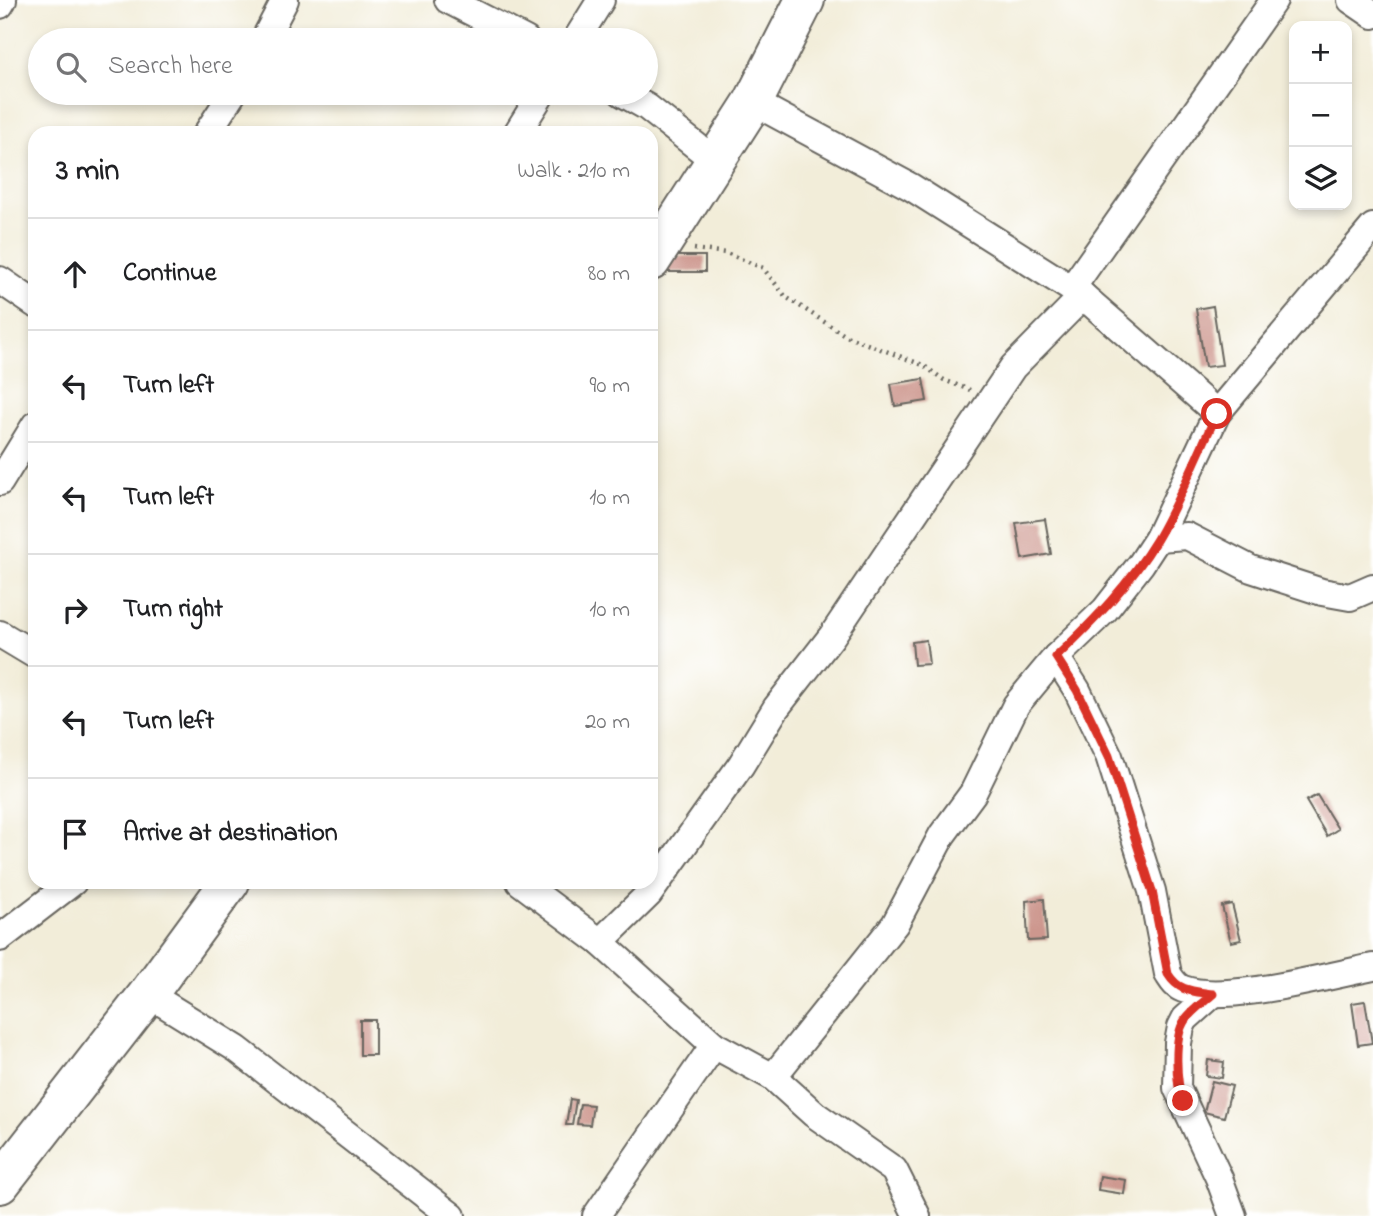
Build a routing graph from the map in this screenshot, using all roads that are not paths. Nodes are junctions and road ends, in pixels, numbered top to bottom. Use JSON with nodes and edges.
{"nodes":[{"id":1,"x":3,"y":0,"type":"edge"},
{"id":2,"x":285,"y":0,"type":"edge"},
{"id":3,"x":448,"y":0,"type":"edge"},
{"id":4,"x":601,"y":0,"type":"edge"},
{"id":5,"x":804,"y":0,"type":"edge"},
{"id":6,"x":1274,"y":0,"type":"edge"},
{"id":7,"x":1351,"y":0,"type":"edge"},
{"id":8,"x":0,"y":5,"type":"edge"},
{"id":9,"x":1373,"y":15,"type":"edge"},
{"id":10,"x":270,"y":28,"type":"edge"},
{"id":11,"x":503,"y":28,"type":"edge"},
{"id":12,"x":584,"y":28,"type":"edge"},
{"id":13,"x":753,"y":102,"type":"junction"},
{"id":14,"x":225,"y":105,"type":"edge"},
{"id":15,"x":534,"y":105,"type":"edge"},
{"id":16,"x":643,"y":105,"type":"edge"},
{"id":17,"x":212,"y":126,"type":"edge"},
{"id":18,"x":521,"y":126,"type":"edge"},
{"id":19,"x":714,"y":160,"type":"junction"},
{"id":20,"x":1373,"y":227,"type":"edge"},
{"id":21,"x":658,"y":250,"type":"edge"},
{"id":22,"x":0,"y":280,"type":"edge"},
{"id":23,"x":1078,"y":292,"type":"junction"},
{"id":24,"x":28,"y":299,"type":"edge"},
{"id":25,"x":1217,"y":414,"type":"junction"},
{"id":26,"x":28,"y":436,"type":"edge"},
{"id":27,"x":0,"y":482,"type":"edge"},
{"id":28,"x":1158,"y":538,"type":"junction"},
{"id":29,"x":1373,"y":587,"type":"edge"},
{"id":30,"x":0,"y":634,"type":"edge"},
{"id":31,"x":28,"y":650,"type":"edge"},
{"id":32,"x":1056,"y":657,"type":"junction"},
{"id":33,"x":658,"y":881,"type":"edge"},
{"id":34,"x":64,"y":889,"type":"edge"},
{"id":35,"x":225,"y":889,"type":"edge"},
{"id":36,"x":529,"y":889,"type":"edge"},
{"id":37,"x":653,"y":889,"type":"edge"},
{"id":38,"x":0,"y":939,"type":"edge"},
{"id":39,"x":600,"y":942,"type":"junction"},
{"id":40,"x":1373,"y":967,"type":"edge"},
{"id":41,"x":148,"y":994,"type":"junction"},
{"id":42,"x":1213,"y":994,"type":"junction"},
{"id":43,"x":714,"y":1045,"type":"junction"},
{"id":44,"x":773,"y":1077,"type":"junction"},
{"id":45,"x":0,"y":1184,"type":"edge"},
{"id":46,"x":452,"y":1216,"type":"edge"},
{"id":47,"x":596,"y":1216,"type":"edge"},
{"id":48,"x":917,"y":1216,"type":"edge"},
{"id":49,"x":1233,"y":1216,"type":"edge"}],
"edges":[{"from":1,"to":8,"type":"street"},
{"from":2,"to":10,"type":"street"},
{"from":3,"to":11,"type":"street"},
{"from":4,"to":12,"type":"street"},
{"from":5,"to":13,"type":"highway"},
{"from":6,"to":23,"type":"street"},
{"from":7,"to":9,"type":"street"},
{"from":13,"to":19,"type":"highway"},
{"from":13,"to":23,"type":"street"},
{"from":14,"to":17,"type":"street"},
{"from":15,"to":18,"type":"street"},
{"from":16,"to":19,"type":"street"},
{"from":19,"to":21,"type":"highway"},
{"from":20,"to":25,"type":"street"},
{"from":22,"to":24,"type":"street"},
{"from":23,"to":25,"type":"street"},
{"from":23,"to":33,"type":"street"},
{"from":25,"to":28,"type":"street"},
{"from":26,"to":27,"type":"street"},
{"from":28,"to":29,"type":"street"},
{"from":28,"to":32,"type":"street"},
{"from":30,"to":31,"type":"street"},
{"from":32,"to":42,"type":"street"},
{"from":32,"to":44,"type":"street"},
{"from":34,"to":38,"type":"street"},
{"from":35,"to":41,"type":"highway"},
{"from":36,"to":39,"type":"street"},
{"from":37,"to":39,"type":"street"},
{"from":39,"to":43,"type":"street"},
{"from":40,"to":42,"type":"street"},
{"from":41,"to":45,"type":"highway"},
{"from":41,"to":46,"type":"street"},
{"from":42,"to":49,"type":"street"},
{"from":43,"to":44,"type":"street"},
{"from":43,"to":47,"type":"street"},
{"from":44,"to":48,"type":"street"}]}
